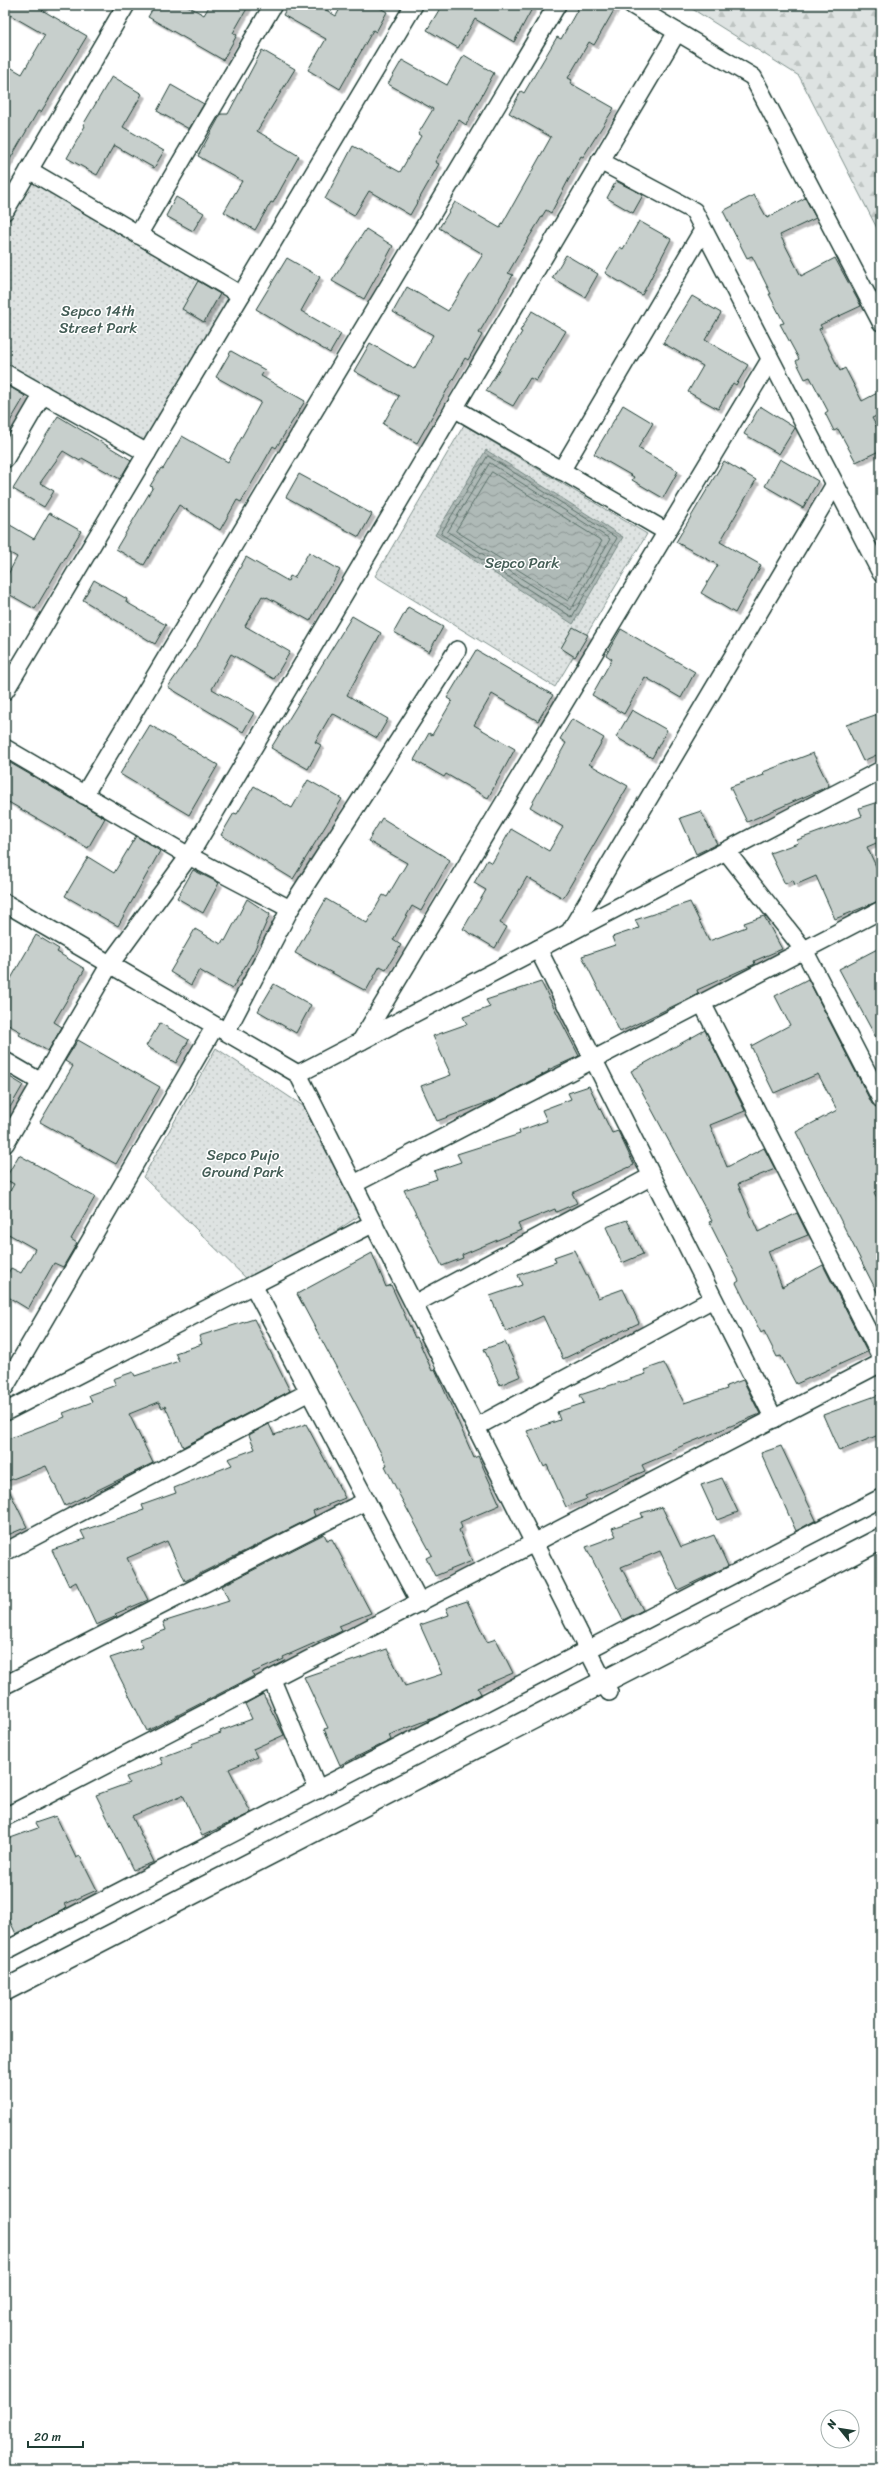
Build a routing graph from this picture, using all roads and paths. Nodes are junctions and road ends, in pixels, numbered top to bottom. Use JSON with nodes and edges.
{"nodes":[{"id":1,"x":126,"y":5,"type":"edge"},
{"id":2,"x":273,"y":5,"type":"edge"},
{"id":3,"x":414,"y":5,"type":"edge"},
{"id":4,"x":557,"y":5,"type":"edge"},
{"id":5,"x":632,"y":5,"type":"edge"},
{"id":6,"x":677,"y":32,"type":"junction"},
{"id":7,"x":600,"y":161,"type":"junction"},
{"id":8,"x":29,"y":170,"type":"junction"},
{"id":9,"x":5,"y":211,"type":"edge"},
{"id":10,"x":703,"y":230,"type":"junction"},
{"id":11,"x":138,"y":235,"type":"junction"},
{"id":12,"x":241,"y":295,"type":"junction"},
{"id":13,"x":881,"y":322,"type":"edge"},
{"id":14,"x":770,"y":360,"type":"junction"},
{"id":15,"x":5,"y":373,"type":"edge"},
{"id":16,"x":43,"y":394,"type":"junction"},
{"id":17,"x":454,"y":408,"type":"junction"},
{"id":18,"x":147,"y":453,"type":"junction"},
{"id":19,"x":5,"y":459,"type":"edge"},
{"id":20,"x":561,"y":471,"type":"junction"},
{"id":21,"x":835,"y":484,"type":"junction"},
{"id":22,"x":666,"y":532,"type":"junction"},
{"id":23,"x":881,"y":573,"type":"edge"},
{"id":24,"x":457,"y":650,"type":"dead end"},
{"id":25,"x":5,"y":691,"type":"edge"},
{"id":26,"x":5,"y":748,"type":"edge"},
{"id":27,"x":881,"y":770,"type":"edge"},
{"id":28,"x":84,"y":795,"type":"junction"},
{"id":29,"x":726,"y":851,"type":"junction"},
{"id":30,"x":188,"y":856,"type":"junction"},
{"id":31,"x":5,"y":903,"type":"edge"},
{"id":32,"x":290,"y":909,"type":"junction"},
{"id":33,"x":881,"y":910,"type":"edge"},
{"id":34,"x":569,"y":933,"type":"junction"},
{"id":35,"x":538,"y":949,"type":"junction"},
{"id":36,"x":804,"y":950,"type":"junction"},
{"id":37,"x":110,"y":964,"type":"junction"},
{"id":38,"x":702,"y":1003,"type":"junction"},
{"id":39,"x":221,"y":1029,"type":"junction"},
{"id":40,"x":361,"y":1041,"type":"junction"},
{"id":41,"x":593,"y":1060,"type":"junction"},
{"id":42,"x":5,"y":1061,"type":"edge"},
{"id":43,"x":298,"y":1074,"type":"junction"},
{"id":44,"x":41,"y":1082,"type":"junction"},
{"id":45,"x":881,"y":1099,"type":"edge"},
{"id":46,"x":5,"y":1144,"type":"edge"},
{"id":47,"x":652,"y":1176,"type":"junction"},
{"id":48,"x":354,"y":1184,"type":"junction"},
{"id":49,"x":374,"y":1223,"type":"junction"},
{"id":50,"x":253,"y":1285,"type":"junction"},
{"id":51,"x":713,"y":1299,"type":"junction"},
{"id":52,"x":414,"y":1304,"type":"junction"},
{"id":53,"x":881,"y":1357,"type":"edge"},
{"id":54,"x":881,"y":1363,"type":"edge"},
{"id":55,"x":5,"y":1387,"type":"edge"},
{"id":56,"x":309,"y":1392,"type":"junction"},
{"id":57,"x":5,"y":1412,"type":"edge"},
{"id":58,"x":774,"y":1420,"type":"junction"},
{"id":59,"x":476,"y":1427,"type":"junction"},
{"id":60,"x":881,"y":1498,"type":"edge"},
{"id":61,"x":366,"y":1501,"type":"junction"},
{"id":62,"x":881,"y":1539,"type":"edge"},
{"id":63,"x":535,"y":1544,"type":"junction"},
{"id":64,"x":5,"y":1552,"type":"edge"},
{"id":65,"x":881,"y":1553,"type":"edge"},
{"id":66,"x":420,"y":1603,"type":"junction"},
{"id":67,"x":588,"y":1650,"type":"junction"},
{"id":68,"x":272,"y":1680,"type":"junction"},
{"id":69,"x":5,"y":1685,"type":"edge"},
{"id":70,"x":606,"y":1687,"type":"junction"},
{"id":71,"x":318,"y":1790,"type":"junction"},
{"id":72,"x":5,"y":1818,"type":"edge"},
{"id":73,"x":5,"y":1951,"type":"edge"},
{"id":74,"x":5,"y":1990,"type":"edge"},
{"id":75,"x":5,"y":2004,"type":"edge"}],
"edges":[{"from":1,"to":8,"type":"street"},
{"from":2,"to":11,"type":"street"},
{"from":3,"to":12,"type":"street"},
{"from":4,"to":28,"type":"street"},
{"from":5,"to":6,"type":"street"},
{"from":6,"to":7,"type":"street"},
{"from":6,"to":13,"type":"street"},
{"from":7,"to":10,"type":"street"},
{"from":7,"to":17,"type":"street"},
{"from":8,"to":9,"type":"street"},
{"from":8,"to":11,"type":"street"},
{"from":10,"to":14,"type":"street"},
{"from":10,"to":20,"type":"street"},
{"from":11,"to":12,"type":"street"},
{"from":12,"to":18,"type":"street"},
{"from":14,"to":21,"type":"street"},
{"from":14,"to":22,"type":"street"},
{"from":15,"to":16,"type":"street"},
{"from":16,"to":18,"type":"street"},
{"from":16,"to":19,"type":"street"},
{"from":17,"to":20,"type":"street"},
{"from":17,"to":30,"type":"street"},
{"from":18,"to":25,"type":"street"},
{"from":20,"to":22,"type":"street"},
{"from":21,"to":23,"type":"street"},
{"from":21,"to":34,"type":"street"},
{"from":22,"to":40,"type":"street"},
{"from":24,"to":32,"type":"street"},
{"from":26,"to":28,"type":"street"},
{"from":27,"to":29,"type":"street"},
{"from":28,"to":30,"type":"street"},
{"from":29,"to":34,"type":"street"},
{"from":29,"to":36,"type":"street"},
{"from":30,"to":32,"type":"street"},
{"from":30,"to":37,"type":"street"},
{"from":31,"to":37,"type":"street"},
{"from":32,"to":39,"type":"street"},
{"from":33,"to":36,"type":"street"},
{"from":34,"to":35,"type":"street"},
{"from":35,"to":40,"type":"street"},
{"from":35,"to":41,"type":"street"},
{"from":36,"to":38,"type":"street"},
{"from":36,"to":45,"type":"street"},
{"from":37,"to":39,"type":"street"},
{"from":37,"to":44,"type":"street"},
{"from":38,"to":41,"type":"street"},
{"from":38,"to":53,"type":"street"},
{"from":39,"to":43,"type":"street"},
{"from":39,"to":55,"type":"street"},
{"from":40,"to":43,"type":"street"},
{"from":41,"to":47,"type":"street"},
{"from":41,"to":48,"type":"street"},
{"from":42,"to":44,"type":"street"},
{"from":43,"to":48,"type":"street"},
{"from":44,"to":46,"type":"street"},
{"from":47,"to":51,"type":"street"},
{"from":47,"to":52,"type":"street"},
{"from":48,"to":49,"type":"street"},
{"from":49,"to":50,"type":"street"},
{"from":49,"to":52,"type":"street"},
{"from":50,"to":56,"type":"street"},
{"from":50,"to":57,"type":"street"},
{"from":51,"to":58,"type":"street"},
{"from":51,"to":59,"type":"street"},
{"from":52,"to":59,"type":"street"},
{"from":54,"to":58,"type":"street"},
{"from":56,"to":61,"type":"street"},
{"from":56,"to":64,"type":"street"},
{"from":58,"to":63,"type":"street"},
{"from":59,"to":63,"type":"street"},
{"from":60,"to":67,"type":"street"},
{"from":61,"to":66,"type":"street"},
{"from":61,"to":69,"type":"street"},
{"from":62,"to":70,"type":"street"},
{"from":63,"to":66,"type":"street"},
{"from":63,"to":67,"type":"street"},
{"from":65,"to":70,"type":"street"},
{"from":66,"to":68,"type":"street"},
{"from":67,"to":70,"type":"street"},
{"from":67,"to":71,"type":"street"},
{"from":68,"to":71,"type":"street"},
{"from":68,"to":72,"type":"street"},
{"from":70,"to":74,"type":"street"},
{"from":70,"to":75,"type":"street"},
{"from":71,"to":73,"type":"street"}]}
